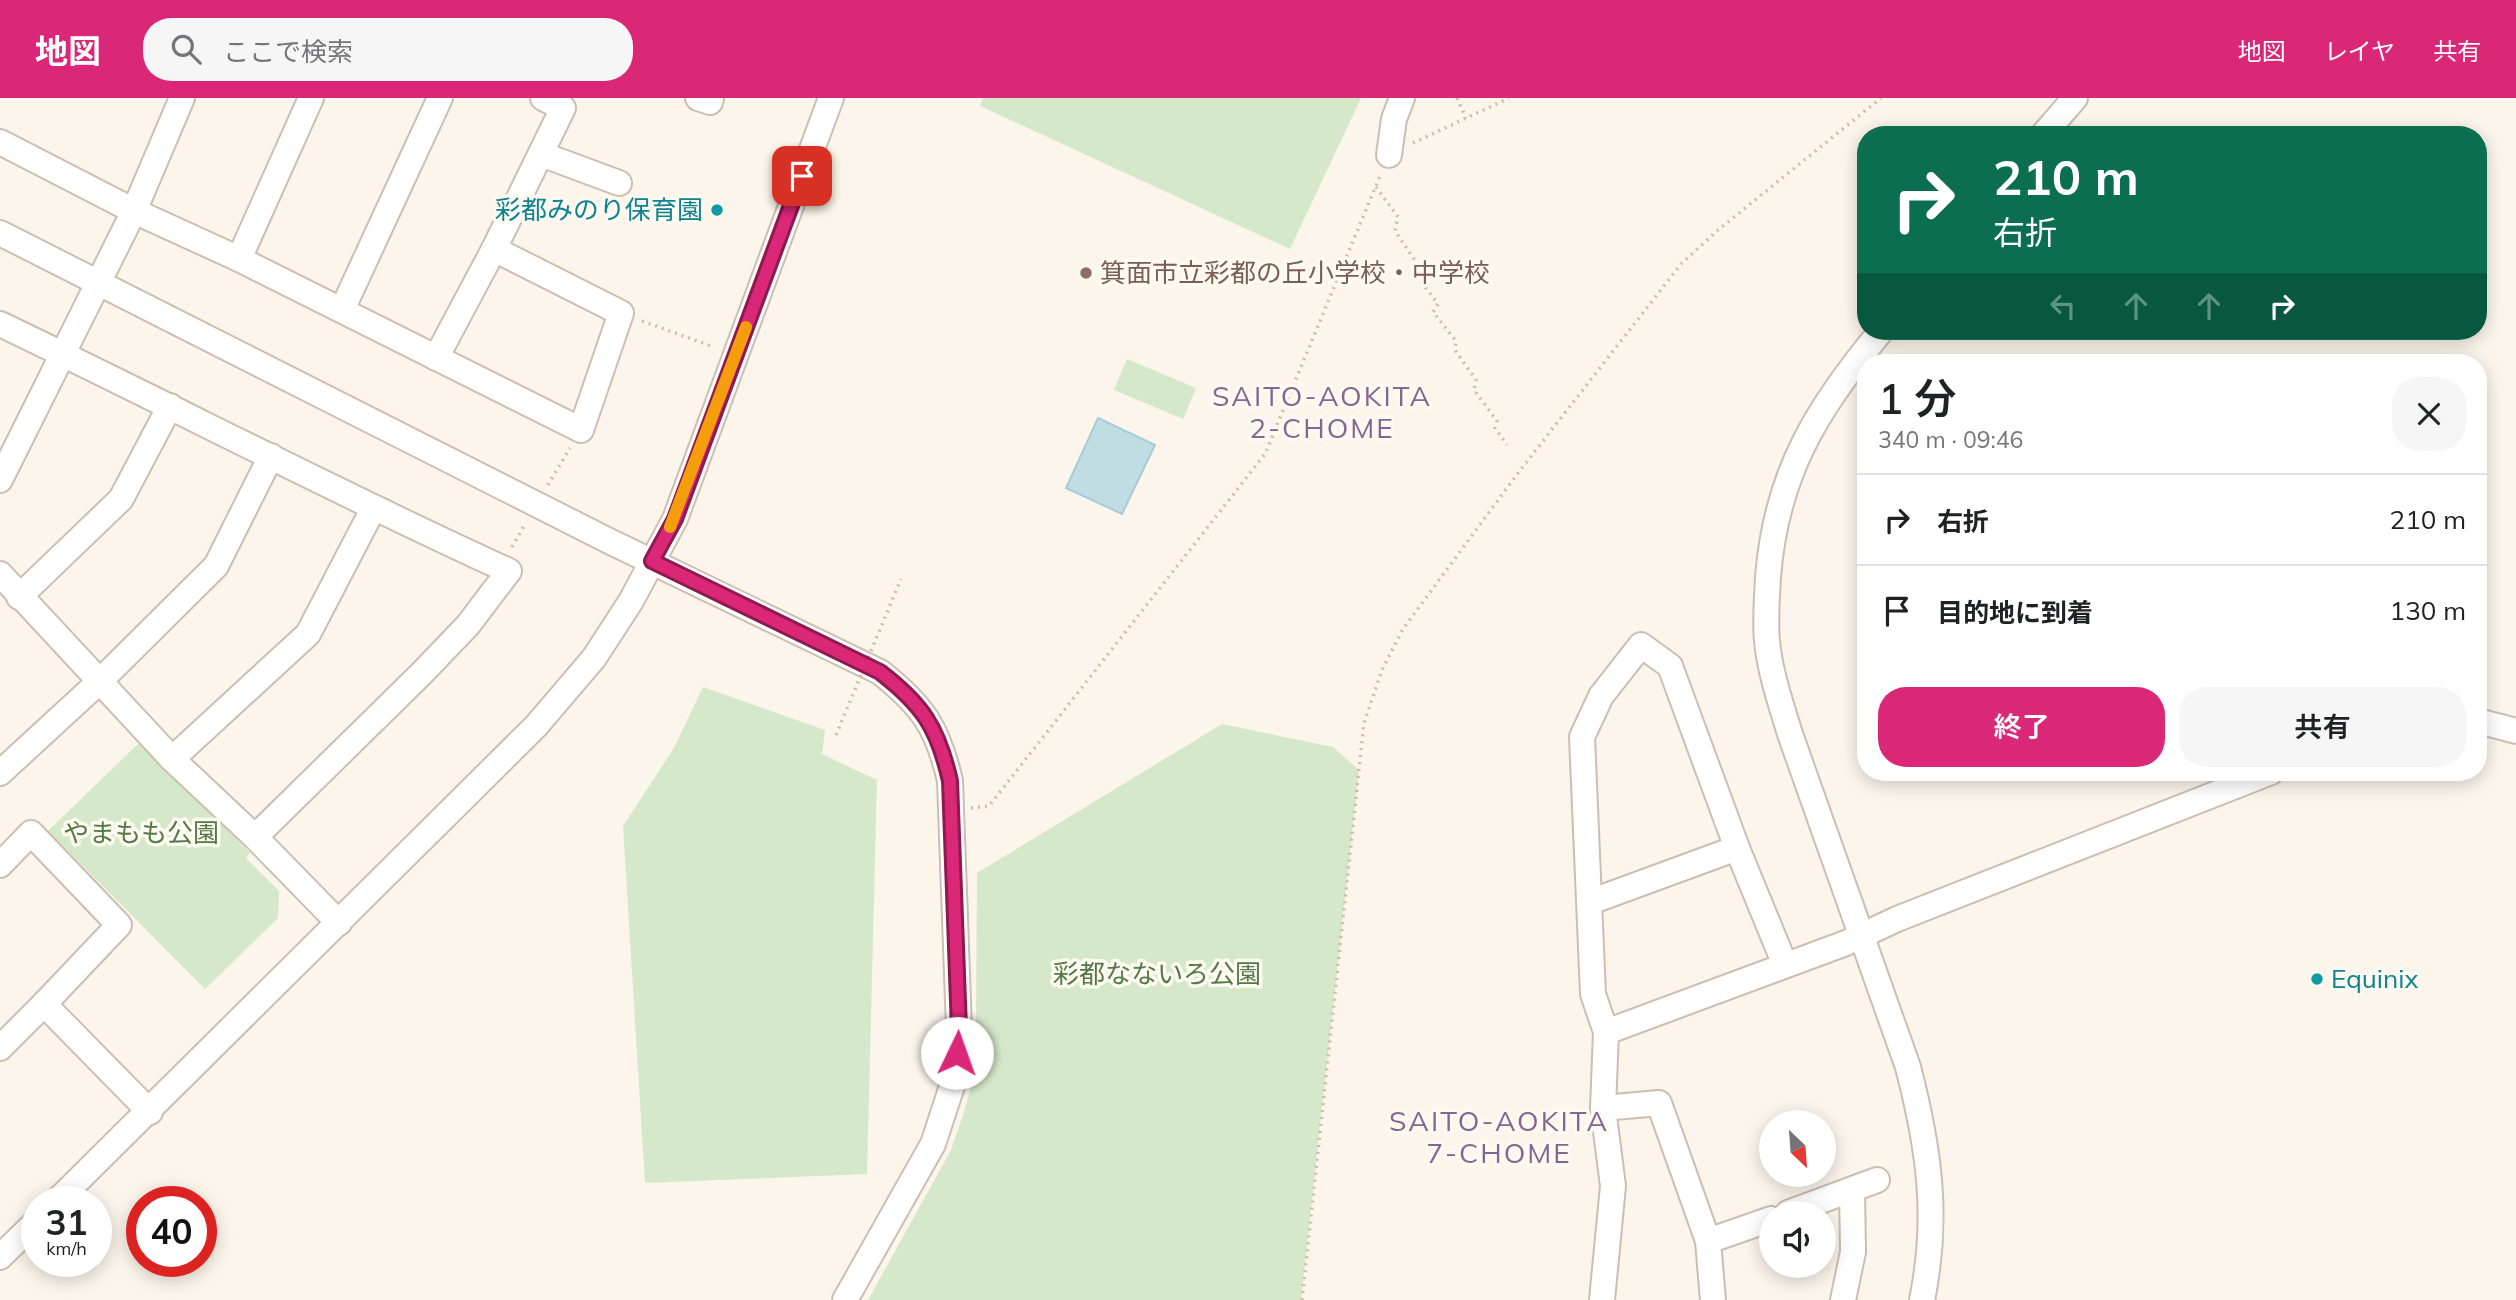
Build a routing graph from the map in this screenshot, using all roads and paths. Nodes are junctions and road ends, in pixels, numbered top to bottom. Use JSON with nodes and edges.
{"nodes":[{"id":1,"x":311,"y":98,"type":"edge"},
{"id":2,"x":440,"y":98,"type":"edge"},
{"id":3,"x":543,"y":98,"type":"edge"},
{"id":4,"x":698,"y":98,"type":"edge"},
{"id":5,"x":711,"y":98,"type":"edge"},
{"id":6,"x":831,"y":98,"type":"edge"},
{"id":7,"x":1402,"y":98,"type":"edge"},
{"id":8,"x":1457,"y":98,"type":"edge"},
{"id":9,"x":1509,"y":98,"type":"edge"},
{"id":10,"x":1881,"y":98,"type":"edge"},
{"id":11,"x":2075,"y":98,"type":"edge"},
{"id":12,"x":178,"y":99,"type":"edge"},
{"id":13,"x":1466,"y":118,"type":"junction"},
{"id":14,"x":2051,"y":126,"type":"edge"},
{"id":15,"x":0,"y":142,"type":"edge"},
{"id":16,"x":541,"y":154,"type":"junction"},
{"id":17,"x":1389,"y":155,"type":"junction"},
{"id":18,"x":619,"y":183,"type":"dead end"},
{"id":19,"x":1376,"y":187,"type":"junction"},
{"id":20,"x":134,"y":211,"type":"junction"},
{"id":21,"x":0,"y":233,"type":"edge"},
{"id":22,"x":494,"y":249,"type":"junction"},
{"id":23,"x":239,"y":259,"type":"junction"},
{"id":24,"x":99,"y":283,"type":"junction"},
{"id":25,"x":342,"y":310,"type":"junction"},
{"id":26,"x":621,"y":313,"type":"junction"},
{"id":27,"x":0,"y":324,"type":"edge"},
{"id":28,"x":1874,"y":340,"type":"edge"},
{"id":29,"x":711,"y":346,"type":"dead end"},
{"id":30,"x":62,"y":354,"type":"junction"},
{"id":31,"x":1862,"y":354,"type":"edge"},
{"id":32,"x":436,"y":358,"type":"junction"},
{"id":33,"x":1857,"y":360,"type":"edge"},
{"id":34,"x":170,"y":406,"type":"junction"},
{"id":35,"x":580,"y":430,"type":"junction"},
{"id":36,"x":1507,"y":445,"type":"dead end"},
{"id":37,"x":271,"y":456,"type":"junction"},
{"id":38,"x":0,"y":480,"type":"edge"},
{"id":39,"x":548,"y":485,"type":"dead end"},
{"id":40,"x":373,"y":509,"type":"junction"},
{"id":41,"x":525,"y":524,"type":"dead end"},
{"id":42,"x":652,"y":561,"type":"junction"},
{"id":43,"x":500,"y":567,"type":"junction"},
{"id":44,"x":0,"y":574,"type":"edge"},
{"id":45,"x":901,"y":579,"type":"dead end"},
{"id":46,"x":19,"y":597,"type":"junction"},
{"id":47,"x":100,"y":681,"type":"junction"},
{"id":48,"x":2487,"y":723,"type":"edge"},
{"id":49,"x":2516,"y":730,"type":"edge"},
{"id":50,"x":836,"y":735,"type":"dead end"},
{"id":51,"x":172,"y":759,"type":"junction"},
{"id":52,"x":0,"y":772,"type":"edge"},
{"id":53,"x":2248,"y":781,"type":"edge"},
{"id":54,"x":965,"y":809,"type":"dead end"},
{"id":55,"x":255,"y":837,"type":"junction"},
{"id":56,"x":1737,"y":848,"type":"junction"},
{"id":57,"x":0,"y":865,"type":"edge"},
{"id":58,"x":1590,"y":902,"type":"junction"},
{"id":59,"x":339,"y":923,"type":"junction"},
{"id":60,"x":1861,"y":935,"type":"junction"},
{"id":61,"x":1786,"y":965,"type":"junction"},
{"id":62,"x":44,"y":1004,"type":"junction"},
{"id":63,"x":1606,"y":1032,"type":"junction"},
{"id":64,"x":0,"y":1048,"type":"edge"},
{"id":65,"x":1604,"y":1108,"type":"junction"},
{"id":66,"x":150,"y":1112,"type":"junction"},
{"id":67,"x":1877,"y":1180,"type":"dead end"},
{"id":68,"x":73,"y":1186,"type":"edge"},
{"id":69,"x":1853,"y":1190,"type":"junction"},
{"id":70,"x":1822,"y":1201,"type":"edge"},
{"id":71,"x":1759,"y":1223,"type":"edge"},
{"id":72,"x":21,"y":1236,"type":"edge"},
{"id":73,"x":1708,"y":1241,"type":"junction"},
{"id":74,"x":0,"y":1256,"type":"edge"},
{"id":75,"x":845,"y":1300,"type":"edge"},
{"id":76,"x":1302,"y":1300,"type":"edge"},
{"id":77,"x":1601,"y":1300,"type":"edge"},
{"id":78,"x":1713,"y":1300,"type":"edge"},
{"id":79,"x":1843,"y":1300,"type":"edge"},
{"id":80,"x":1922,"y":1300,"type":"edge"}],
"edges":[{"from":1,"to":23,"type":"street"},
{"from":2,"to":25,"type":"street"},
{"from":3,"to":16,"type":"street"},
{"from":4,"to":5,"type":"street"},
{"from":6,"to":42,"type":"street"},
{"from":7,"to":17,"type":"street"},
{"from":8,"to":13,"type":"path"},
{"from":9,"to":13,"type":"path"},
{"from":10,"to":76,"type":"path"},
{"from":11,"to":14,"type":"street"},
{"from":12,"to":20,"type":"street"},
{"from":13,"to":17,"type":"path"},
{"from":15,"to":20,"type":"street"},
{"from":16,"to":18,"type":"street"},
{"from":16,"to":22,"type":"street"},
{"from":17,"to":19,"type":"path"},
{"from":19,"to":36,"type":"path"},
{"from":19,"to":54,"type":"path"},
{"from":20,"to":23,"type":"street"},
{"from":20,"to":24,"type":"street"},
{"from":21,"to":24,"type":"street"},
{"from":22,"to":26,"type":"street"},
{"from":22,"to":32,"type":"street"},
{"from":23,"to":25,"type":"street"},
{"from":24,"to":30,"type":"street"},
{"from":24,"to":42,"type":"street"},
{"from":25,"to":32,"type":"street"},
{"from":26,"to":29,"type":"path"},
{"from":26,"to":35,"type":"street"},
{"from":27,"to":30,"type":"street"},
{"from":28,"to":31,"type":"street"},
{"from":30,"to":34,"type":"street"},
{"from":30,"to":38,"type":"street"},
{"from":32,"to":35,"type":"street"},
{"from":33,"to":60,"type":"street"},
{"from":34,"to":37,"type":"street"},
{"from":34,"to":46,"type":"street"},
{"from":35,"to":39,"type":"path"},
{"from":37,"to":40,"type":"street"},
{"from":37,"to":47,"type":"street"},
{"from":40,"to":43,"type":"street"},
{"from":40,"to":51,"type":"street"},
{"from":41,"to":43,"type":"path"},
{"from":42,"to":59,"type":"street"},
{"from":42,"to":75,"type":"street"},
{"from":43,"to":55,"type":"street"},
{"from":44,"to":46,"type":"street"},
{"from":45,"to":50,"type":"path","bridge":true},
{"from":46,"to":47,"type":"street"},
{"from":47,"to":51,"type":"street"},
{"from":47,"to":52,"type":"street"},
{"from":48,"to":49,"type":"street"},
{"from":51,"to":55,"type":"street"},
{"from":53,"to":60,"type":"street"},
{"from":55,"to":59,"type":"street"},
{"from":56,"to":58,"type":"street"},
{"from":56,"to":58,"type":"street"},
{"from":56,"to":61,"type":"street"},
{"from":57,"to":62,"type":"street"},
{"from":58,"to":63,"type":"street"},
{"from":59,"to":66,"type":"street"},
{"from":60,"to":61,"type":"street"},
{"from":60,"to":80,"type":"street"},
{"from":61,"to":63,"type":"street"},
{"from":62,"to":64,"type":"street"},
{"from":62,"to":66,"type":"street"},
{"from":63,"to":65,"type":"street"},
{"from":65,"to":73,"type":"street"},
{"from":65,"to":77,"type":"street"},
{"from":66,"to":68,"type":"street"},
{"from":67,"to":69,"type":"street"},
{"from":69,"to":70,"type":"street"},
{"from":69,"to":79,"type":"street"},
{"from":71,"to":73,"type":"street"},
{"from":72,"to":74,"type":"street"},
{"from":73,"to":78,"type":"street"}]}
